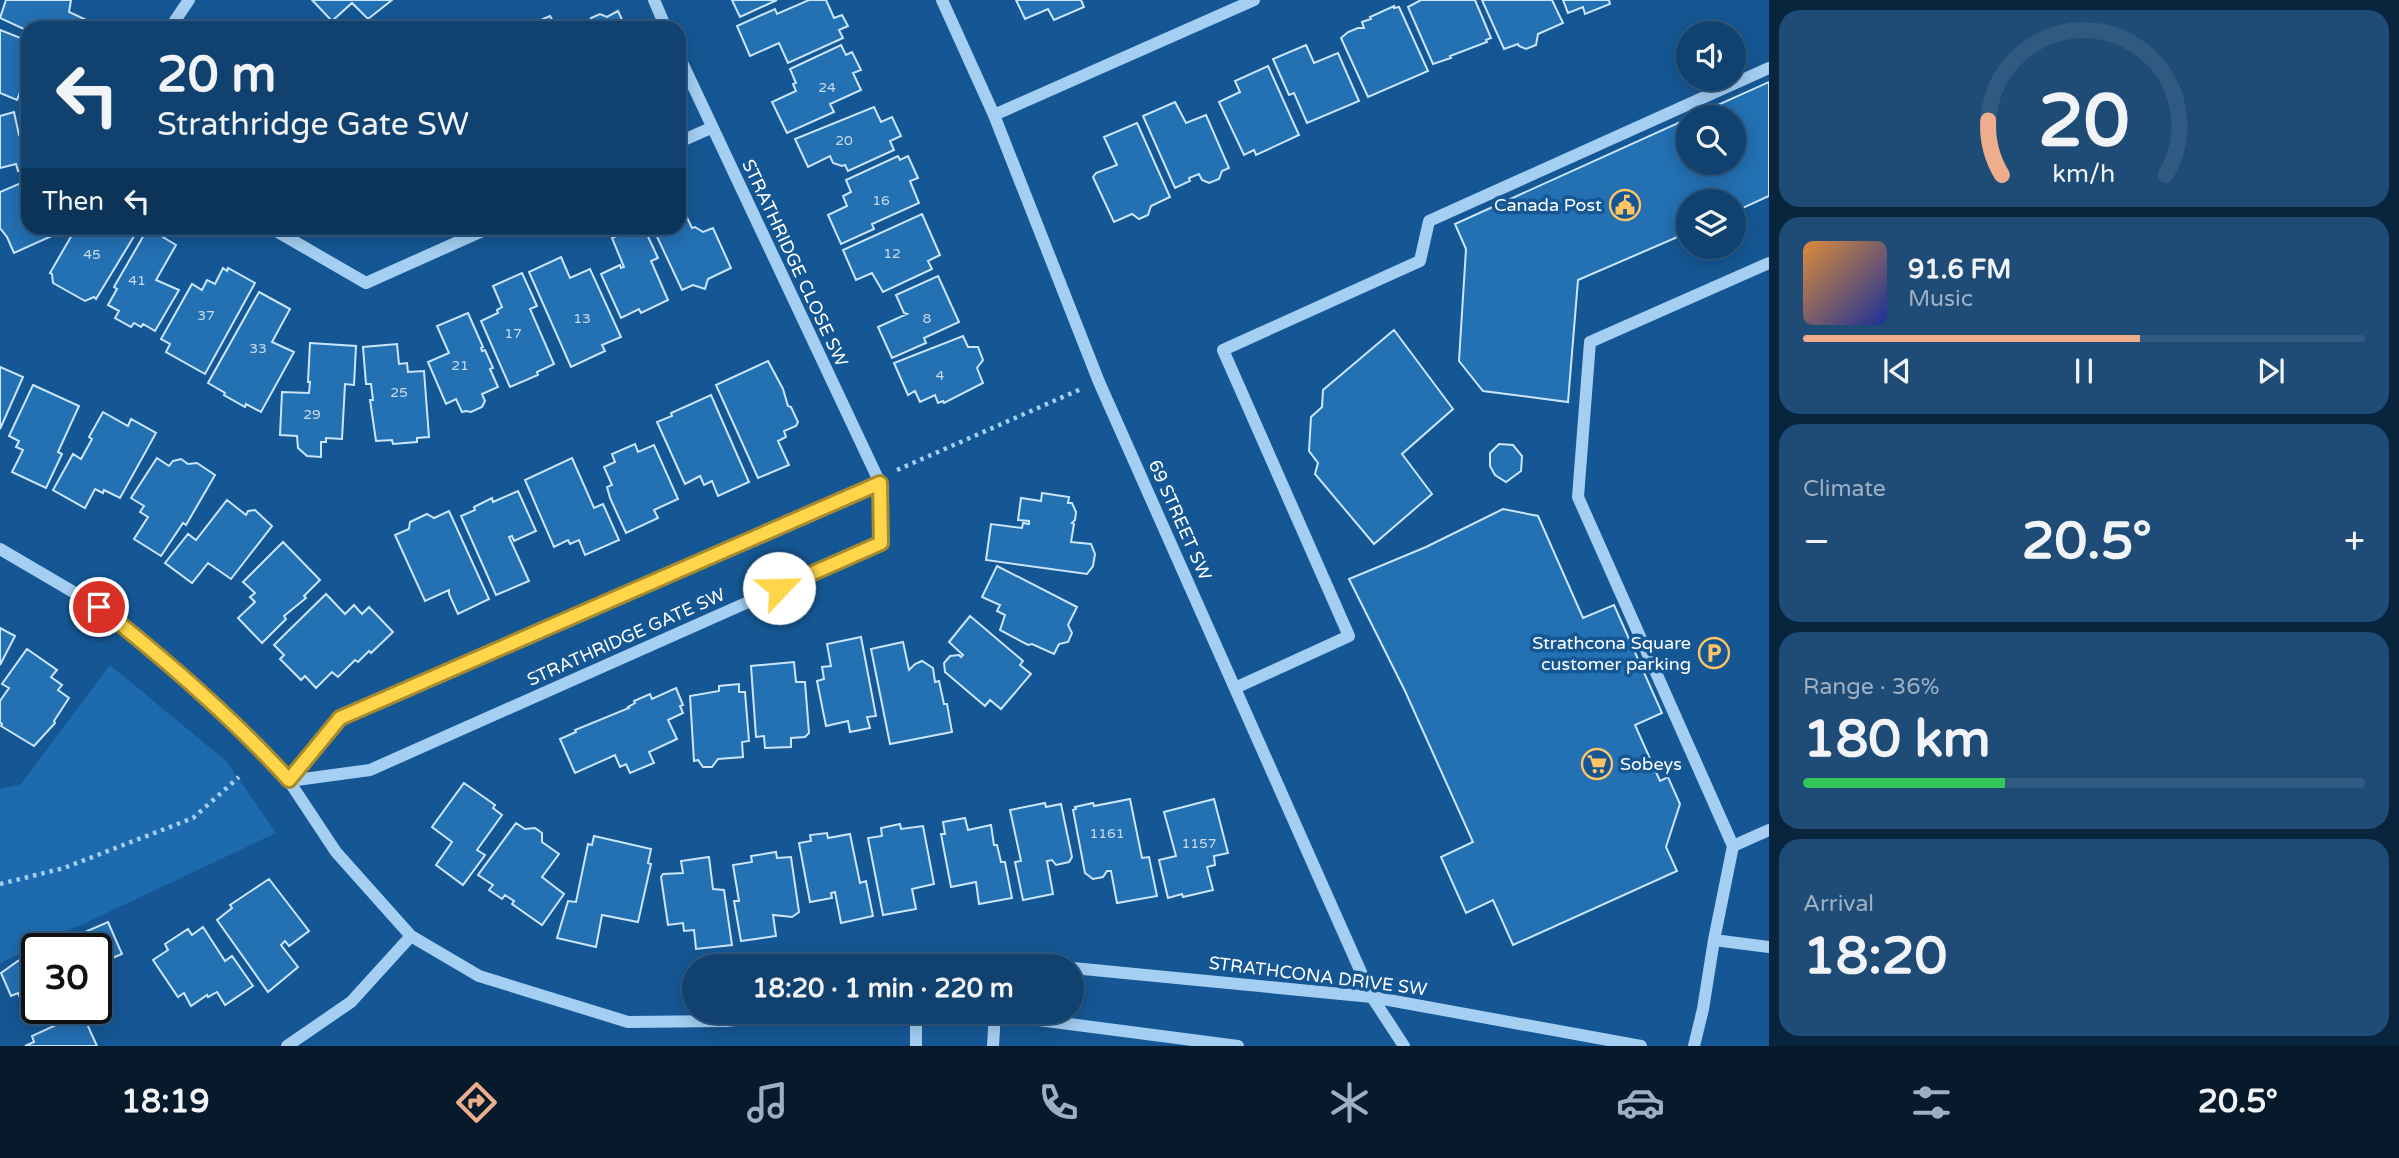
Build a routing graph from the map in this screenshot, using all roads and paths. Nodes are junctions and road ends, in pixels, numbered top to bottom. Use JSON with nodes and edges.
{"nodes":[{"id":1,"x":189,"y":0,"type":"edge"},
{"id":2,"x":654,"y":0,"type":"edge"},
{"id":3,"x":942,"y":0,"type":"edge"},
{"id":4,"x":1254,"y":0,"type":"edge"},
{"id":5,"x":175,"y":21,"type":"edge"},
{"id":6,"x":663,"y":21,"type":"edge"},
{"id":7,"x":1769,"y":68,"type":"edge"},
{"id":8,"x":686,"y":72,"type":"edge"},
{"id":9,"x":994,"y":115,"type":"junction"},
{"id":10,"x":711,"y":128,"type":"junction"},
{"id":11,"x":686,"y":139,"type":"edge"},
{"id":12,"x":283,"y":235,"type":"edge"},
{"id":13,"x":473,"y":235,"type":"edge"},
{"id":14,"x":1769,"y":263,"type":"edge"},
{"id":15,"x":1099,"y":382,"type":"junction"},
{"id":16,"x":880,"y":483,"type":"junction"},
{"id":17,"x":0,"y":549,"type":"edge"},
{"id":18,"x":1235,"y":688,"type":"junction"},
{"id":19,"x":239,"y":777,"type":"dead end"},
{"id":20,"x":289,"y":780,"type":"junction"},
{"id":21,"x":1769,"y":830,"type":"edge"},
{"id":22,"x":1733,"y":846,"type":"junction"},
{"id":23,"x":0,"y":884,"type":"edge"},
{"id":24,"x":411,"y":936,"type":"junction"},
{"id":25,"x":1714,"y":940,"type":"junction"},
{"id":26,"x":1769,"y":947,"type":"edge"},
{"id":27,"x":1084,"y":969,"type":"edge"},
{"id":28,"x":1372,"y":997,"type":"junction"},
{"id":29,"x":682,"y":1021,"type":"edge"},
{"id":30,"x":916,"y":1024,"type":"edge"},
{"id":31,"x":994,"y":1024,"type":"edge"},
{"id":32,"x":1069,"y":1024,"type":"edge"},
{"id":33,"x":287,"y":1046,"type":"edge"},
{"id":34,"x":916,"y":1046,"type":"edge"},
{"id":35,"x":993,"y":1046,"type":"edge"},
{"id":36,"x":1238,"y":1046,"type":"edge"},
{"id":37,"x":1404,"y":1046,"type":"edge"},
{"id":38,"x":1641,"y":1046,"type":"edge"},
{"id":39,"x":1694,"y":1046,"type":"edge"}],
"edges":[{"from":1,"to":5,"type":"street"},
{"from":2,"to":6,"type":"street"},
{"from":3,"to":9,"type":"street","name":"69 STREET SW"},
{"from":4,"to":9,"type":"street"},
{"from":7,"to":18,"type":"street"},
{"from":8,"to":10,"type":"street","name":"STRATHRIDGE CLOSE SW"},
{"from":9,"to":15,"type":"street","name":"69 STREET SW"},
{"from":10,"to":11,"type":"street"},
{"from":10,"to":16,"type":"street","name":"STRATHRIDGE CLOSE SW"},
{"from":12,"to":13,"type":"street"},
{"from":14,"to":22,"type":"street"},
{"from":15,"to":16,"type":"path"},
{"from":15,"to":18,"type":"street","name":"69 STREET SW"},
{"from":16,"to":20,"type":"street"},
{"from":16,"to":20,"type":"street","name":"STRATHRIDGE GATE SW"},
{"from":17,"to":20,"type":"street"},
{"from":18,"to":28,"type":"street","name":"69 STREET SW"},
{"from":19,"to":23,"type":"path"},
{"from":20,"to":24,"type":"street"},
{"from":21,"to":22,"type":"street"},
{"from":22,"to":25,"type":"street"},
{"from":24,"to":29,"type":"street"},
{"from":24,"to":33,"type":"street"},
{"from":25,"to":26,"type":"street"},
{"from":25,"to":39,"type":"street"},
{"from":27,"to":28,"type":"street","name":"STRATHCONA DRIVE SW"},
{"from":28,"to":37,"type":"street","name":"69 STREET SW"},
{"from":28,"to":38,"type":"street","name":"STRATHCONA DRIVE SW"},
{"from":30,"to":34,"type":"street"},
{"from":31,"to":35,"type":"street"},
{"from":32,"to":36,"type":"street"}]}
